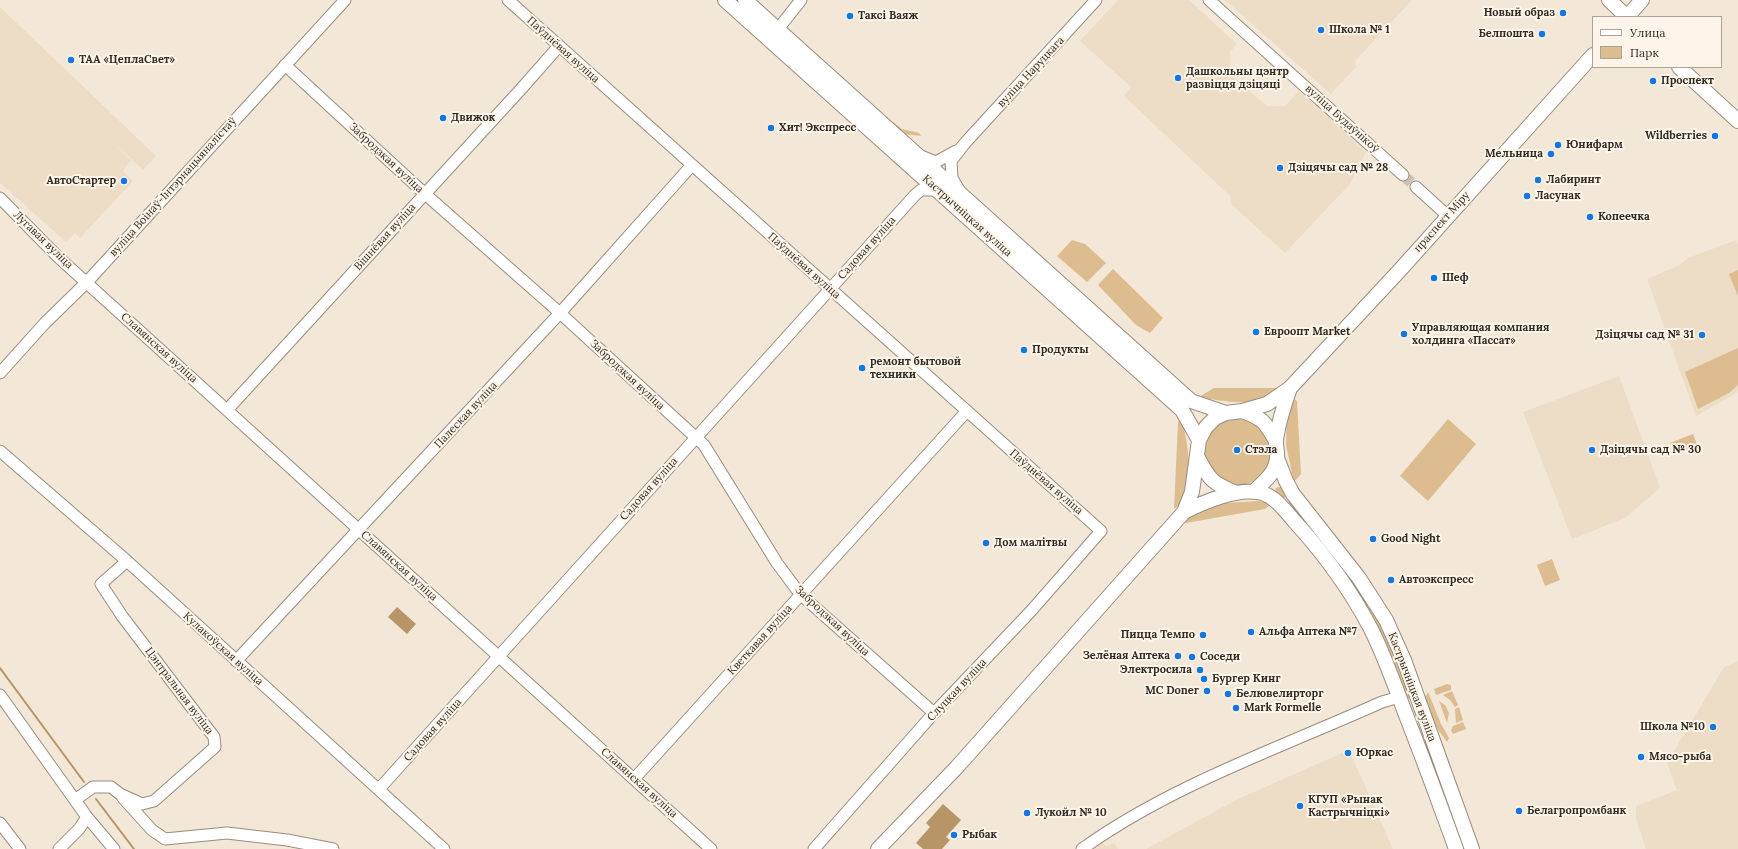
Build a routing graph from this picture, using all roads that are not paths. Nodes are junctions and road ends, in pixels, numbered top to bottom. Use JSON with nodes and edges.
{"nodes":[{"id":1,"x":345,"y":0,"type":"edge"},
{"id":2,"x":508,"y":0,"type":"edge"},
{"id":3,"x":725,"y":0,"type":"edge"},
{"id":4,"x":745,"y":0,"type":"edge"},
{"id":5,"x":801,"y":0,"type":"edge"},
{"id":6,"x":1096,"y":0,"type":"edge"},
{"id":7,"x":1209,"y":0,"type":"edge"},
{"id":8,"x":1608,"y":0,"type":"edge"},
{"id":9,"x":1642,"y":0,"type":"edge"},
{"id":10,"x":1626,"y":16,"type":"edge"},
{"id":11,"x":1628,"y":16,"type":"edge"},
{"id":12,"x":778,"y":29,"type":"junction"},
{"id":13,"x":559,"y":46,"type":"junction"},
{"id":14,"x":1592,"y":56,"type":"edge"},
{"id":15,"x":285,"y":65,"type":"junction"},
{"id":16,"x":1680,"y":68,"type":"edge"},
{"id":17,"x":1694,"y":69,"type":"edge"},
{"id":18,"x":1738,"y":108,"type":"edge"},
{"id":19,"x":1738,"y":121,"type":"edge"},
{"id":20,"x":965,"y":143,"type":"junction"},
{"id":21,"x":912,"y":151,"type":"junction"},
{"id":22,"x":692,"y":165,"type":"junction"},
{"id":23,"x":918,"y":172,"type":"junction"},
{"id":24,"x":1404,"y":175,"type":"tunnel mouth"},
{"id":25,"x":1416,"y":187,"type":"tunnel mouth"},
{"id":26,"x":921,"y":190,"type":"junction"},
{"id":27,"x":938,"y":190,"type":"junction"},
{"id":28,"x":424,"y":193,"type":"junction"},
{"id":29,"x":962,"y":194,"type":"junction"},
{"id":30,"x":0,"y":198,"type":"edge"},
{"id":31,"x":1448,"y":216,"type":"junction"},
{"id":32,"x":87,"y":282,"type":"junction"},
{"id":33,"x":830,"y":288,"type":"junction"},
{"id":34,"x":560,"y":313,"type":"junction"},
{"id":35,"x":0,"y":373,"type":"edge"},
{"id":36,"x":1290,"y":388,"type":"junction"},
{"id":37,"x":227,"y":410,"type":"junction"},
{"id":38,"x":1242,"y":411,"type":"junction"},
{"id":39,"x":966,"y":412,"type":"junction"},
{"id":40,"x":1226,"y":413,"type":"junction"},
{"id":41,"x":695,"y":437,"type":"junction"},
{"id":42,"x":1199,"y":440,"type":"junction"},
{"id":43,"x":1276,"y":441,"type":"junction"},
{"id":44,"x":0,"y":451,"type":"edge"},
{"id":45,"x":1198,"y":458,"type":"junction"},
{"id":46,"x":1277,"y":458,"type":"junction"},
{"id":47,"x":1253,"y":492,"type":"junction"},
{"id":48,"x":1236,"y":493,"type":"junction"},
{"id":49,"x":1184,"y":512,"type":"junction"},
{"id":50,"x":359,"y":531,"type":"junction"},
{"id":51,"x":1101,"y":531,"type":"joint"},
{"id":52,"x":125,"y":563,"type":"junction"},
{"id":53,"x":800,"y":594,"type":"junction"},
{"id":54,"x":498,"y":656,"type":"junction"},
{"id":55,"x":236,"y":661,"type":"junction"},
{"id":56,"x":0,"y":695,"type":"edge"},
{"id":57,"x":1399,"y":697,"type":"junction"},
{"id":58,"x":934,"y":713,"type":"junction"},
{"id":59,"x":634,"y":779,"type":"junction"},
{"id":60,"x":379,"y":789,"type":"junction"},
{"id":61,"x":120,"y":794,"type":"junction"},
{"id":62,"x":75,"y":800,"type":"junction"},
{"id":63,"x":87,"y":818,"type":"junction"},
{"id":64,"x":0,"y":823,"type":"edge"},
{"id":65,"x":20,"y":849,"type":"edge"},
{"id":66,"x":59,"y":849,"type":"edge"},
{"id":67,"x":114,"y":849,"type":"edge"},
{"id":68,"x":333,"y":849,"type":"edge"},
{"id":69,"x":444,"y":849,"type":"edge"},
{"id":70,"x":711,"y":849,"type":"edge"},
{"id":71,"x":814,"y":849,"type":"edge"},
{"id":72,"x":878,"y":849,"type":"edge"},
{"id":73,"x":1082,"y":849,"type":"edge"},
{"id":74,"x":1456,"y":849,"type":"edge"},
{"id":75,"x":1472,"y":849,"type":"edge"}],
"edges":[{"from":1,"to":15,"type":"street","name":"вуліца Воінаў-Інтэрнацыяналістаў"},
{"from":2,"to":13,"type":"street","name":"Паўднёвая вуліца"},
{"from":3,"to":23,"type":"main road","name":"Кастрычніцкая вуліца"},
{"from":4,"to":12,"type":"main road","name":"Кастрычніцкая вуліца"},
{"from":5,"to":12,"type":"street"},
{"from":6,"to":20,"type":"street","name":"вуліца Наруцкага"},
{"from":7,"to":24,"type":"street","name":"вуліца Будаўнікоў"},
{"from":8,"to":10,"type":"main road"},
{"from":9,"to":11,"type":"main road"},
{"from":12,"to":21,"type":"main road","name":"Кастрычніцкая вуліца"},
{"from":13,"to":22,"type":"street","name":"Паўднёвая вуліца"},
{"from":13,"to":28,"type":"street","name":"Вішнёвая вуліца"},
{"from":14,"to":31,"type":"main road","name":"праспект Міру"},
{"from":15,"to":28,"type":"street","name":"Забродзкая вуліца"},
{"from":15,"to":32,"type":"street","name":"вуліца Воінаў-Інтэрнацыяналістаў"},
{"from":16,"to":19,"type":"main road"},
{"from":17,"to":18,"type":"main road"},
{"from":20,"to":21,"type":"street"},
{"from":20,"to":29,"type":"street"},
{"from":21,"to":29,"type":"main road","name":"Кастрычніцкая вуліца"},
{"from":22,"to":33,"type":"street","name":"Паўднёвая вуліца"},
{"from":22,"to":34,"type":"street","name":"Палеская вуліца"},
{"from":23,"to":26,"type":"street"},
{"from":23,"to":27,"type":"main road","name":"Кастрычніцкая вуліца"},
{"from":25,"to":31,"type":"street"},
{"from":26,"to":27,"type":"street"},
{"from":26,"to":33,"type":"street","name":"Садовая вуліца"},
{"from":27,"to":42,"type":"main road","name":"Кастрычніцкая вуліца"},
{"from":28,"to":34,"type":"street","name":"Забродзкая вуліца"},
{"from":28,"to":37,"type":"street","name":"Вішнёвая вуліца"},
{"from":29,"to":40,"type":"main road","name":"Кастрычніцкая вуліца"},
{"from":30,"to":32,"type":"street","name":"Лугавая вуліца"},
{"from":31,"to":36,"type":"main road","name":"праспект Міру"},
{"from":32,"to":35,"type":"street","name":"вуліца Воінаў-Інтэрнацыяналістаў"},
{"from":32,"to":37,"type":"street","name":"Славянская вуліца"},
{"from":33,"to":39,"type":"street","name":"Паўднёвая вуліца"},
{"from":33,"to":41,"type":"street","name":"Садовая вуліца"},
{"from":34,"to":41,"type":"street","name":"Забродзкая вуліца"},
{"from":34,"to":50,"type":"street","name":"Палеская вуліца"},
{"from":36,"to":38,"type":"main road"},
{"from":36,"to":43,"type":"main road"},
{"from":37,"to":50,"type":"street","name":"Славянская вуліца"},
{"from":38,"to":40,"type":"main road"},
{"from":38,"to":43,"type":"main road"},
{"from":39,"to":51,"type":"street","name":"Паўднёвая вуліца"},
{"from":39,"to":53,"type":"street","name":"Кветкавая вуліца"},
{"from":40,"to":42,"type":"main road"},
{"from":41,"to":53,"type":"street","name":"Забродзкая вуліца"},
{"from":41,"to":54,"type":"street","name":"Садовая вуліца"},
{"from":42,"to":45,"type":"main road"},
{"from":43,"to":46,"type":"main road"},
{"from":44,"to":52,"type":"street","name":"Кулакоўская вуліца"},
{"from":45,"to":48,"type":"main road"},
{"from":45,"to":49,"type":"main road"},
{"from":46,"to":47,"type":"main road"},
{"from":46,"to":75,"type":"main road","name":"Кастрычніцкая вуліца"},
{"from":47,"to":48,"type":"main road"},
{"from":47,"to":57,"type":"main road","name":"Кастрычніцкая вуліца"},
{"from":48,"to":49,"type":"main road"},
{"from":49,"to":72,"type":"main road"},
{"from":50,"to":54,"type":"street","name":"Славянская вуліца"},
{"from":50,"to":55,"type":"street","name":"Палеская вуліца"},
{"from":51,"to":58,"type":"street","name":"Слуцкая вуліца"},
{"from":52,"to":55,"type":"street","name":"Кулакоўская вуліца"},
{"from":52,"to":61,"type":"street","name":"Цэнтральная вуліца"},
{"from":53,"to":58,"type":"street","name":"Забродзкая вуліца"},
{"from":53,"to":59,"type":"street","name":"Кветкавая вуліца"},
{"from":54,"to":59,"type":"street","name":"Славянская вуліца"},
{"from":54,"to":60,"type":"street","name":"Садовая вуліца"},
{"from":55,"to":60,"type":"street","name":"Кулакоўская вуліца"},
{"from":56,"to":62,"type":"street"},
{"from":57,"to":73,"type":"street","name":"Кастрычніцкая вуліца"},
{"from":57,"to":74,"type":"main road","name":"Кастрычніцкая вуліца"},
{"from":58,"to":71,"type":"street","name":"Слуцкая вуліца"},
{"from":59,"to":70,"type":"street","name":"Славянская вуліца"},
{"from":60,"to":69,"type":"street","name":"Кулакоўская вуліца"},
{"from":61,"to":62,"type":"street","name":"Цэнтральная вуліца"},
{"from":61,"to":68,"type":"street"},
{"from":62,"to":63,"type":"street"},
{"from":63,"to":66,"type":"street"},
{"from":63,"to":67,"type":"street"},
{"from":64,"to":65,"type":"street"}]}
